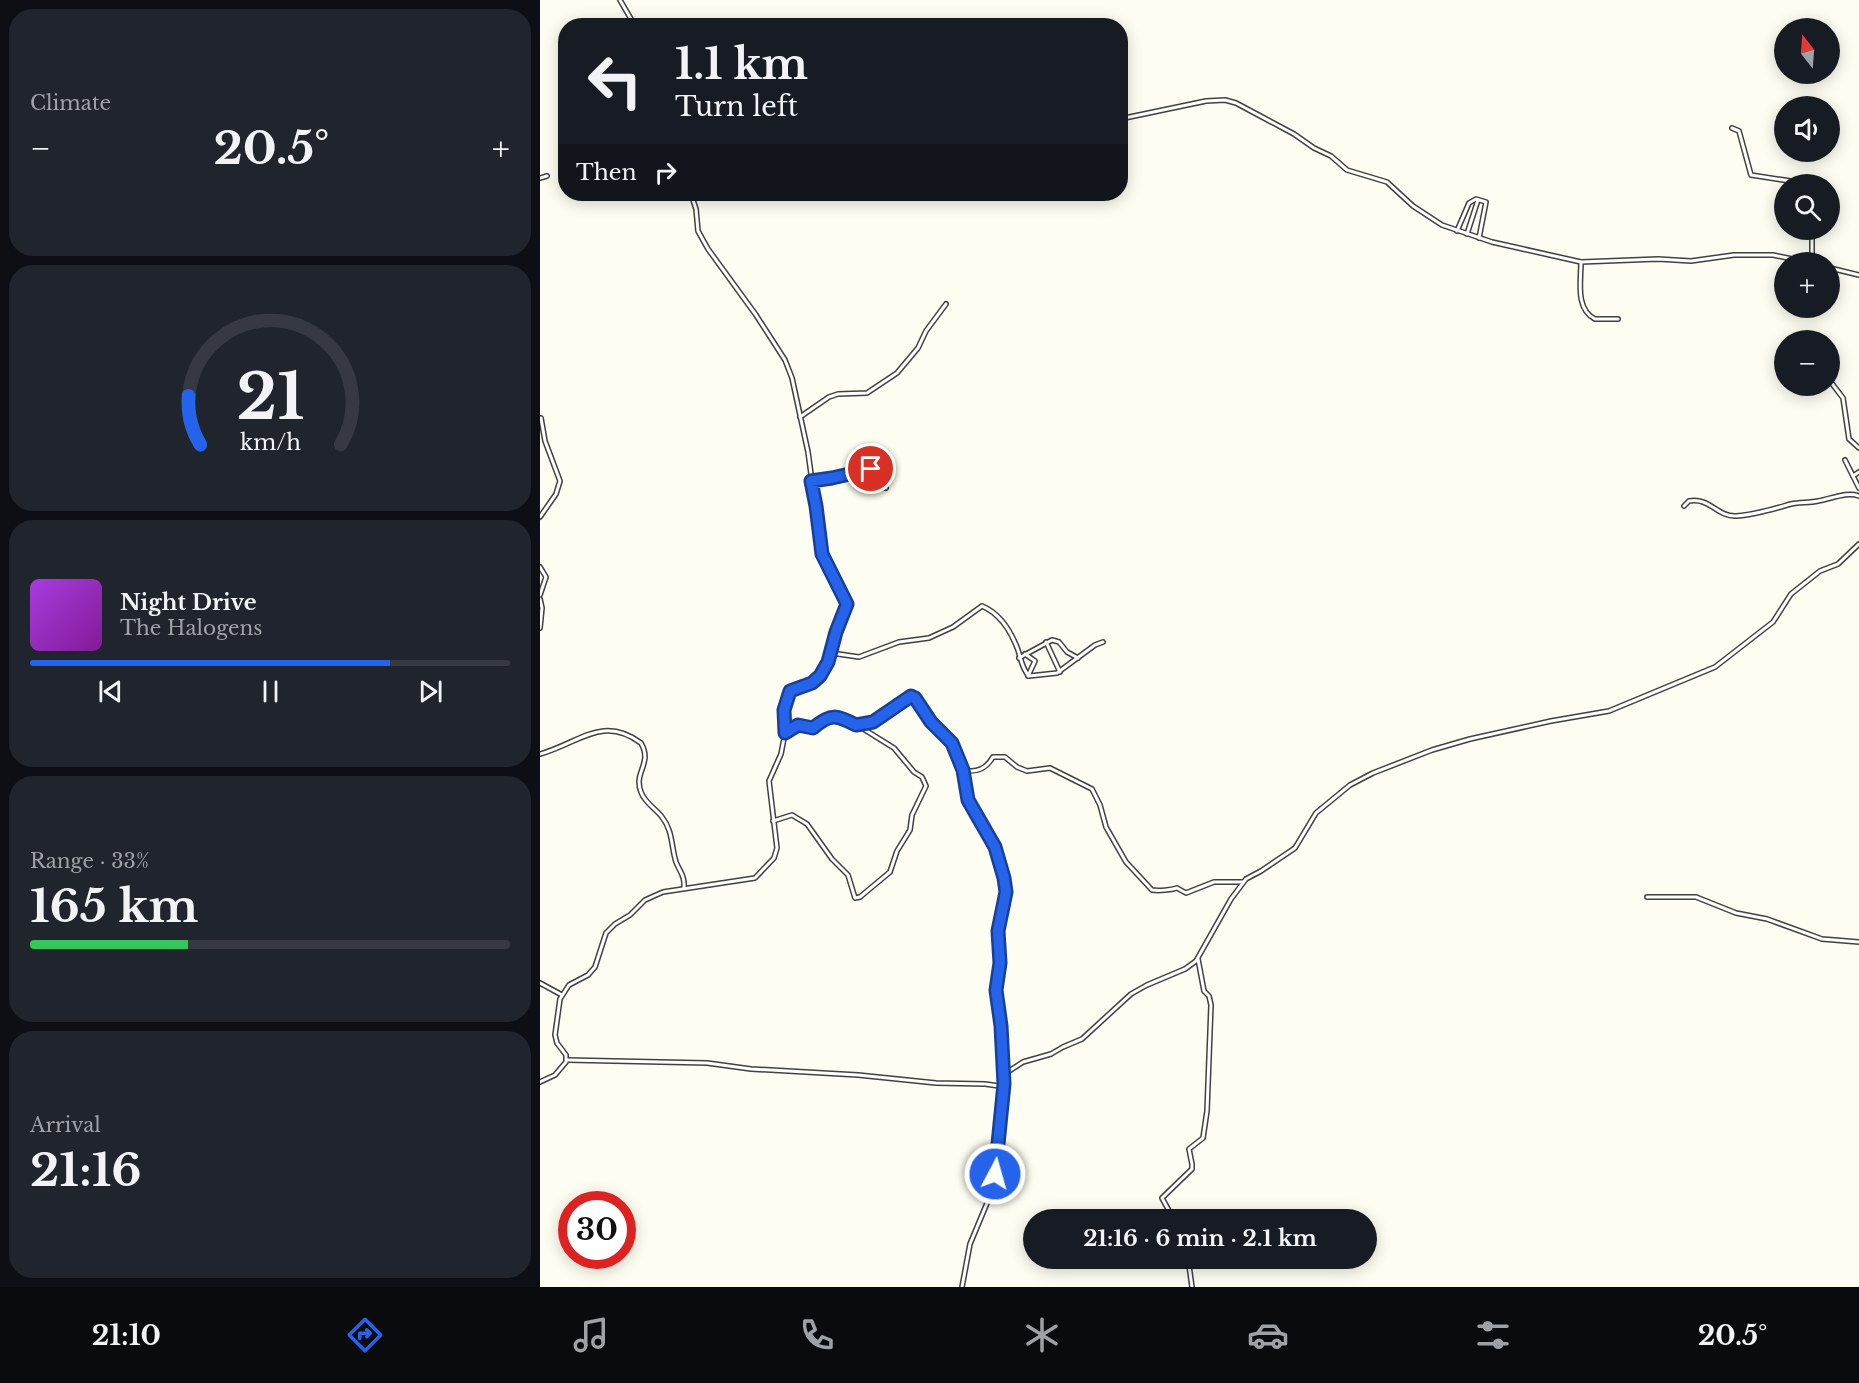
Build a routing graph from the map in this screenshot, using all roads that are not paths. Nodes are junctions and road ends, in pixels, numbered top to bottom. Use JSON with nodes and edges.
{"nodes":[{"id":1,"x":620,"y":0,"type":"edge"},
{"id":2,"x":630,"y":18,"type":"edge"},
{"id":3,"x":1128,"y":117,"type":"edge"},
{"id":4,"x":1732,"y":128,"type":"dead end"},
{"id":5,"x":547,"y":176,"type":"dead end"},
{"id":6,"x":540,"y":178,"type":"edge"},
{"id":7,"x":1774,"y":179,"type":"edge"},
{"id":8,"x":1478,"y":200,"type":"junction"},
{"id":9,"x":693,"y":201,"type":"edge"},
{"id":10,"x":1457,"y":231,"type":"junction"},
{"id":11,"x":1467,"y":234,"type":"junction"},
{"id":12,"x":1479,"y":238,"type":"junction"},
{"id":13,"x":1774,"y":255,"type":"edge"},
{"id":14,"x":1581,"y":262,"type":"junction"},
{"id":15,"x":1840,"y":270,"type":"edge"},
{"id":16,"x":1859,"y":275,"type":"edge"},
{"id":17,"x":946,"y":304,"type":"dead end"},
{"id":18,"x":1618,"y":319,"type":"dead end"},
{"id":19,"x":1840,"y":394,"type":"edge"},
{"id":20,"x":800,"y":417,"type":"junction"},
{"id":21,"x":541,"y":418,"type":"edge"},
{"id":22,"x":1859,"y":448,"type":"edge"},
{"id":23,"x":1845,"y":460,"type":"dead end"},
{"id":24,"x":1859,"y":472,"type":"edge"},
{"id":25,"x":1852,"y":476,"type":"junction"},
{"id":26,"x":811,"y":481,"type":"junction"},
{"id":27,"x":886,"y":488,"type":"dead end"},
{"id":28,"x":1859,"y":488,"type":"edge"},
{"id":29,"x":1859,"y":496,"type":"edge"},
{"id":30,"x":1684,"y":506,"type":"dead end"},
{"id":31,"x":540,"y":517,"type":"edge"},
{"id":32,"x":1859,"y":544,"type":"edge"},
{"id":33,"x":540,"y":567,"type":"edge"},
{"id":34,"x":540,"y":597,"type":"edge"},
{"id":35,"x":540,"y":628,"type":"edge"},
{"id":36,"x":1046,"y":642,"type":"junction"},
{"id":37,"x":1103,"y":642,"type":"dead end"},
{"id":38,"x":831,"y":654,"type":"junction"},
{"id":39,"x":1025,"y":654,"type":"junction"},
{"id":40,"x":1019,"y":658,"type":"junction"},
{"id":41,"x":1078,"y":658,"type":"junction"},
{"id":42,"x":1060,"y":672,"type":"junction"},
{"id":43,"x":1028,"y":676,"type":"junction"},
{"id":44,"x":856,"y":725,"type":"junction"},
{"id":45,"x":785,"y":733,"type":"junction"},
{"id":46,"x":540,"y":754,"type":"edge"},
{"id":47,"x":963,"y":770,"type":"junction"},
{"id":48,"x":773,"y":821,"type":"junction"},
{"id":49,"x":1243,"y":882,"type":"junction"},
{"id":50,"x":684,"y":888,"type":"junction"},
{"id":51,"x":1647,"y":897,"type":"dead end"},
{"id":52,"x":1859,"y":942,"type":"edge"},
{"id":53,"x":1198,"y":958,"type":"junction"},
{"id":54,"x":540,"y":983,"type":"edge"},
{"id":55,"x":562,"y":995,"type":"junction"},
{"id":56,"x":567,"y":1060,"type":"junction"},
{"id":57,"x":1003,"y":1075,"type":"junction"},
{"id":58,"x":540,"y":1082,"type":"edge"},
{"id":59,"x":1004,"y":1084,"type":"junction"},
{"id":60,"x":1168,"y":1209,"type":"edge"},
{"id":61,"x":1190,"y":1269,"type":"edge"},
{"id":62,"x":962,"y":1287,"type":"edge"},
{"id":63,"x":1192,"y":1287,"type":"edge"}],
"edges":[{"from":1,"to":2,"type":"street"},
{"from":3,"to":10,"type":"street"},
{"from":4,"to":7,"type":"street"},
{"from":5,"to":6,"type":"street"},
{"from":8,"to":10,"type":"street"},
{"from":8,"to":11,"type":"street"},
{"from":8,"to":12,"type":"street"},
{"from":9,"to":20,"type":"street"},
{"from":10,"to":11,"type":"street"},
{"from":11,"to":12,"type":"street"},
{"from":12,"to":14,"type":"street"},
{"from":13,"to":14,"type":"street"},
{"from":14,"to":18,"type":"street"},
{"from":15,"to":16,"type":"street"},
{"from":17,"to":20,"type":"street"},
{"from":19,"to":22,"type":"street"},
{"from":20,"to":26,"type":"street"},
{"from":21,"to":31,"type":"street"},
{"from":23,"to":25,"type":"street"},
{"from":24,"to":25,"type":"street"},
{"from":25,"to":28,"type":"street"},
{"from":26,"to":27,"type":"street"},
{"from":26,"to":38,"type":"street"},
{"from":29,"to":30,"type":"street"},
{"from":32,"to":49,"type":"street"},
{"from":33,"to":34,"type":"street"},
{"from":34,"to":35,"type":"street"},
{"from":36,"to":39,"type":"street"},
{"from":36,"to":41,"type":"street"},
{"from":36,"to":42,"type":"street"},
{"from":37,"to":41,"type":"street"},
{"from":38,"to":40,"type":"street"},
{"from":38,"to":45,"type":"street"},
{"from":39,"to":40,"type":"street"},
{"from":39,"to":43,"type":"street"},
{"from":40,"to":43,"type":"street"},
{"from":41,"to":42,"type":"street"},
{"from":42,"to":43,"type":"street"},
{"from":44,"to":45,"type":"street"},
{"from":44,"to":47,"type":"street"},
{"from":44,"to":48,"type":"street"},
{"from":45,"to":48,"type":"street"},
{"from":46,"to":50,"type":"street"},
{"from":47,"to":49,"type":"street"},
{"from":47,"to":57,"type":"street"},
{"from":48,"to":50,"type":"street"},
{"from":49,"to":53,"type":"street"},
{"from":50,"to":55,"type":"street"},
{"from":51,"to":52,"type":"street"},
{"from":53,"to":57,"type":"street"},
{"from":53,"to":60,"type":"street"},
{"from":54,"to":55,"type":"street"},
{"from":55,"to":56,"type":"street"},
{"from":56,"to":58,"type":"street"},
{"from":56,"to":59,"type":"street"},
{"from":57,"to":59,"type":"street"},
{"from":59,"to":62,"type":"street"},
{"from":61,"to":63,"type":"street"}]}
